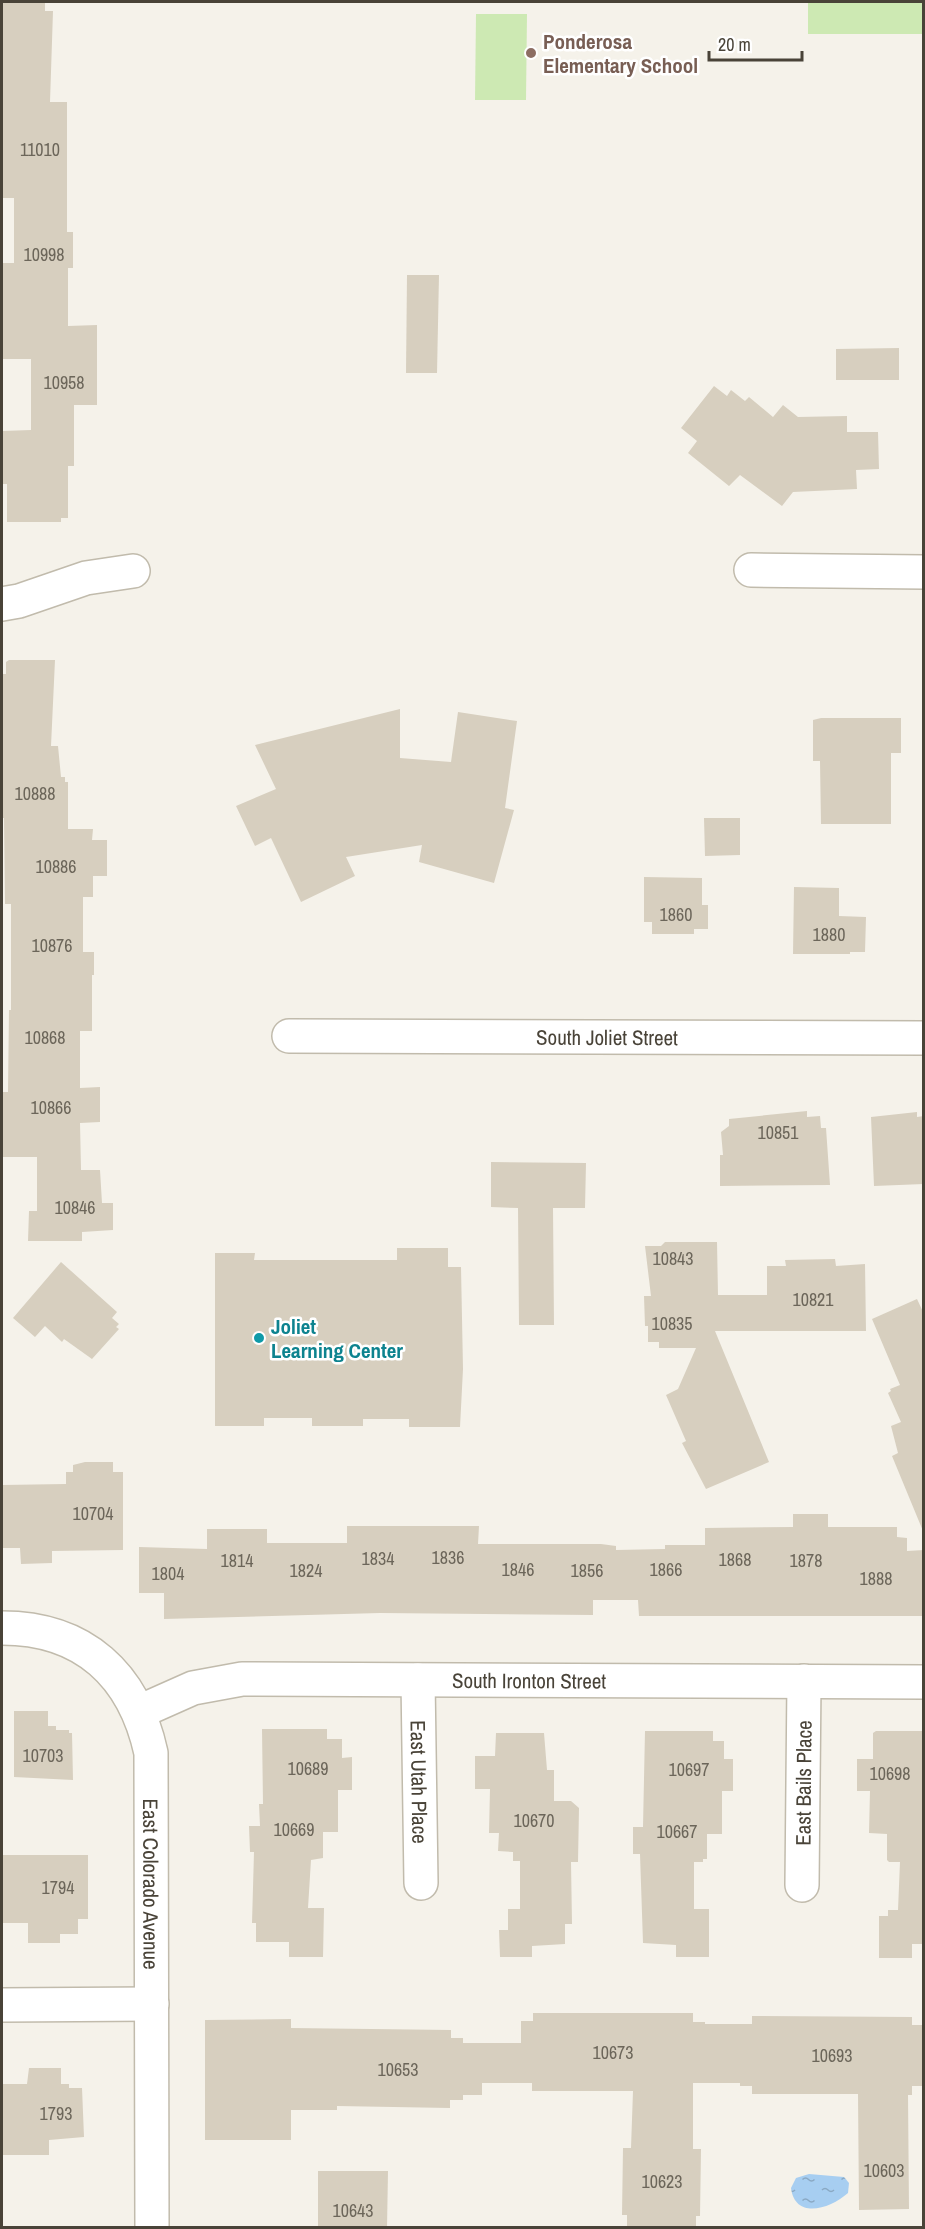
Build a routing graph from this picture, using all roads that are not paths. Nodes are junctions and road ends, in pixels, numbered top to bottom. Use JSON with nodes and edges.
{"nodes":[{"id":1,"x":751,"y":570,"type":"dead end"},
{"id":2,"x":133,"y":571,"type":"dead end"},
{"id":3,"x":924,"y":572,"type":"edge"},
{"id":4,"x":2,"y":604,"type":"edge"},
{"id":5,"x":289,"y":1036,"type":"dead end"},
{"id":6,"x":924,"y":1038,"type":"edge"},
{"id":7,"x":2,"y":1628,"type":"edge"},
{"id":8,"x":418,"y":1680,"type":"junction"},
{"id":9,"x":804,"y":1681,"type":"junction"},
{"id":10,"x":924,"y":1682,"type":"edge"},
{"id":11,"x":139,"y":1712,"type":"junction"},
{"id":12,"x":421,"y":1883,"type":"dead end"},
{"id":13,"x":802,"y":1885,"type":"dead end"},
{"id":14,"x":152,"y":2004,"type":"junction"},
{"id":15,"x":2,"y":2005,"type":"edge"},
{"id":16,"x":152,"y":2228,"type":"edge"}],
"edges":[{"from":1,"to":3,"type":"street"},
{"from":2,"to":4,"type":"street"},
{"from":5,"to":6,"type":"street","name":"South Joliet Street"},
{"from":7,"to":11,"type":"street","name":"East Colorado Avenue"},
{"from":8,"to":9,"type":"street","name":"South Ironton Street"},
{"from":8,"to":11,"type":"street","name":"South Ironton Street"},
{"from":8,"to":12,"type":"street","name":"East Utah Place"},
{"from":9,"to":10,"type":"street","name":"South Ironton Street"},
{"from":9,"to":13,"type":"street","name":"East Bails Place"},
{"from":11,"to":14,"type":"street","name":"East Colorado Avenue"},
{"from":14,"to":15,"type":"street"},
{"from":14,"to":16,"type":"street","name":"East Colorado Avenue"}]}
